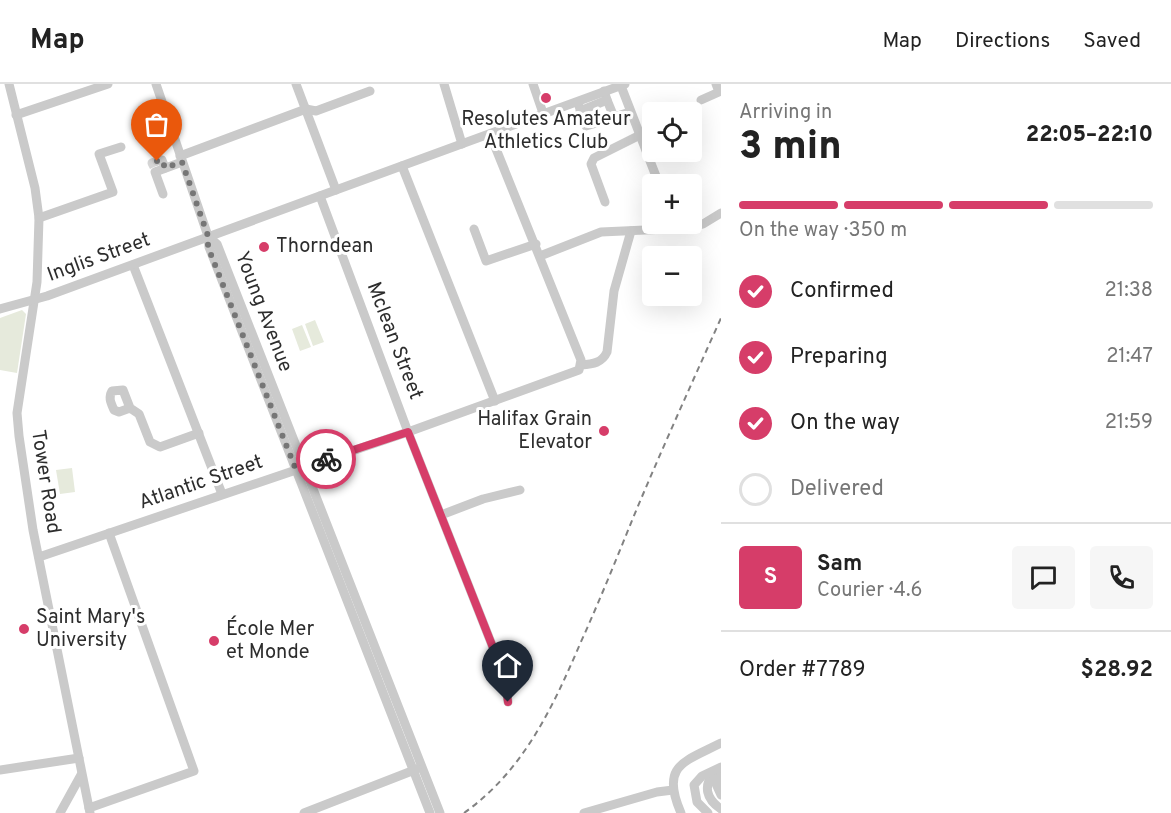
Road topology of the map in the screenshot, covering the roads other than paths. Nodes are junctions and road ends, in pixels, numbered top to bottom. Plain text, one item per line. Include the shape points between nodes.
1 (9, 84) edge
2 (108, 84) edge
3 (156, 84) edge
4 (296, 84) edge
5 (444, 84) edge
6 (532, 84) edge
7 (716, 84) edge
8 (623, 85) edge
9 (370, 91) dead end
10 (606, 96) junction
11 (701, 100) dead end
12 (306, 109) junction
13 (630, 112) junction
14 (543, 113) junction
15 (16, 115) junction
16 (642, 133) edge
17 (490, 134) junction
18 (639, 134) junction
19 (462, 144) junction
20 (121, 147) dead end
21 (181, 159) junction
22 (402, 166) junction
23 (655, 174) edge
24 (336, 190) junction
25 (163, 194) dead end
26 (320, 196) junction
27 (605, 202) dead end
28 (721, 213) edge
29 (39, 218) junction
30 (474, 230) dead end
31 (631, 231) junction
32 (208, 236) junction
33 (536, 244) junction
34 (540, 256) junction
35 (134, 265) junction
36 (35, 298) junction
37 (0, 309) edge
38 (580, 368) junction
39 (495, 400) junction
40 (130, 408) dead end
41 (408, 432) junction
42 (199, 433) junction
43 (300, 468) junction
44 (520, 490) dead end
45 (222, 494) junction
46 (441, 515) junction
47 (109, 533) junction
48 (39, 557) junction
49 (508, 702) dead end
50 (721, 743) edge
51 (79, 758) junction
52 (418, 769) junction
53 (0, 770) edge
54 (720, 770) edge
55 (81, 775) junction
56 (673, 790) junction
57 (721, 795) edge
58 (721, 802) edge
59 (430, 806) edge
60 (721, 809) edge
61 (90, 811) edge
62 (60, 813) edge
63 (304, 813) edge
64 (440, 813) edge
65 (584, 813) edge
66 (681, 813) edge
67 (708, 813) edge

1 - 15 street, Tower Road
2 - 15 street
3 - 21 street, Young Avenue
4 - 12 street
5 - 19 street
6 - 14 street
7 - 11 street via 719,92
8 - 10 street, Inglis Street
8 - 13 street
9 - 12 street via 315,111
10 - 13 street via 608,115
10 - 14 street, Inglis Street via 585,115
12 - 21 street
12 - 24 street
13 - 18 street
14 - 17 street, Inglis Street
15 - 29 street, Tower Road
16 - 18 street
17 - 19 street, Inglis Street
17 - 33 street
18 - 23 street
18 - 27 street via 594,158 591,164
19 - 22 street, Inglis Street
20 - 29 street via 99,154 113,192
21 - 25 street via 165,168 155,167
21 - 32 street, Young Avenue
22 - 24 street, Inglis Street
22 - 39 street
24 - 26 street, Inglis Street
26 - 32 street, Inglis Street
26 - 41 street, Mclean Street
28 - 31 street via 689,228
29 - 36 street, Tower Road
30 - 33 street via 486,261
31 - 34 street via 601,231
31 - 38 street, Atlantic Street via 614,291 607,352 604,359
32 - 35 street, Inglis Street
32 - 43 street, Young Avenue via 217,244
33 - 34 street
34 - 38 street via 581,360
35 - 36 street, Inglis Street
35 - 42 street
36 - 37 street, Inglis Street
36 - 48 street, Tower Road via 17,413
38 - 39 street, Atlantic Street
39 - 41 street, Atlantic Street
40 - 42 street via 139,414 150,442 160,447
41 - 43 street, Atlantic Street
41 - 46 street, Mclean Street
42 - 45 street
43 - 45 street, Atlantic Street
43 - 52 street, Young Avenue
44 - 46 street
45 - 47 street, Atlantic Street
46 - 49 street, Mclean Street via 505,678
47 - 48 street, Atlantic Street
47 - 61 street via 194,771
48 - 51 street, Tower Road
50 - 56 street via 683,762 674,775
51 - 53 street
51 - 55 street, Tower Road
52 - 59 street, Young Avenue
52 - 63 street
54 - 57 street via 717,784
54 - 58 street via 712,785
54 - 60 street via 709,778 706,787 709,798
54 - 67 street via 702,776 694,785 697,802
55 - 61 street, Tower Road
55 - 62 street
56 - 65 street
56 - 66 street
59 - 64 street, Young Avenue

